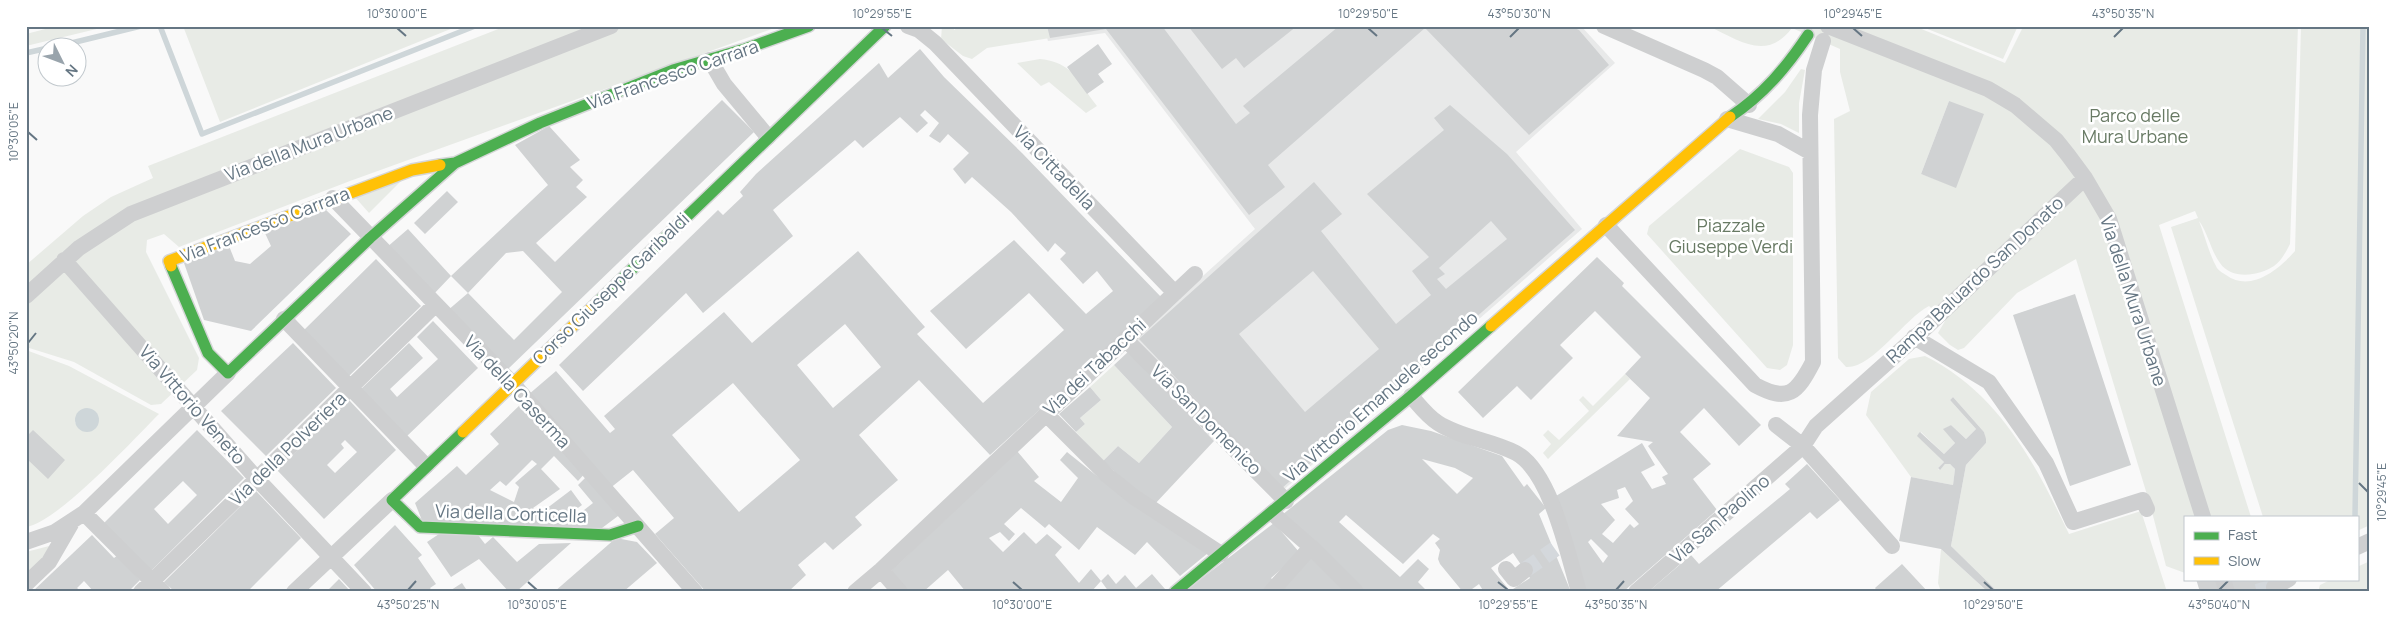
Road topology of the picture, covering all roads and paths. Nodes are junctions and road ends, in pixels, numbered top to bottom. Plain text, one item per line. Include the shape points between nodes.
1 (611, 26) edge
2 (809, 26) edge
3 (885, 26) edge
4 (908, 26) edge
5 (934, 26) edge
6 (1604, 26) edge
7 (1820, 34) edge
8 (934, 43) junction
9 (710, 60) junction
10 (1749, 105) junction
11 (1727, 119) junction
12 (768, 137) junction
13 (1810, 152) junction
14 (455, 162) junction
15 (2085, 178) junction
16 (333, 198) junction
17 (1606, 225) junction
18 (370, 238) junction
19 (64, 260) junction
20 (1195, 274) dead end
21 (1175, 293) junction
22 (26, 296) edge
23 (435, 305) junction
24 (284, 319) junction
25 (1914, 337) junction
26 (1126, 339) junction
27 (228, 373) junction
28 (513, 384) junction
29 (351, 388) junction
30 (1411, 396) junction
31 (194, 406) junction
32 (1046, 414) junction
33 (1776, 425) dead end
34 (1803, 446) junction
35 (426, 466) junction
36 (257, 479) junction
37 (392, 500) junction
38 (1286, 501) junction
39 (2147, 509) dead end
40 (84, 513) junction
41 (1272, 513) junction
42 (2203, 516) edge
43 (71, 524) junction
44 (638, 526) junction
45 (2370, 541) edge
46 (26, 542) edge
47 (1892, 546) dead end
48 (1311, 547) junction
49 (2358, 547) edge
50 (1221, 554) junction
51 (331, 557) junction
52 (1506, 569) dead end
53 (881, 570) junction
54 (1525, 570) tunnel mouth
55 (2223, 580) edge
56 (2287, 580) edge
57 (26, 584) edge
58 (2274, 586) dead end
59 (150, 588) edge
60 (294, 592) edge
61 (364, 592) edge
62 (695, 592) edge
63 (855, 592) edge
64 (900, 592) edge
65 (1175, 592) edge
66 (1271, 592) edge
67 (1356, 592) edge
68 (1579, 592) edge
69 (1636, 592) edge
70 (2227, 592) edge

1 - 19 street, Via della Mura Urbane via 131,214
2 - 9 street, Via Francesco Carrara
3 - 12 street, Corso Giuseppe Garibaldi
4 - 8 street via 919,30
5 - 8 street
6 - 10 street via 1717,77
7 - 10 street
7 - 13 street via 1814,70
7 - 15 street, Via della Mura Urbane via 1988,89 2015,106 2056,140
8 - 21 street, Via Cittadella
9 - 12 street via 724,84
9 - 14 street, Via Francesco Carrara via 673,70 548,119
10 - 11 street
11 - 13 street via 1778,134
11 - 17 street
12 - 28 street, Corso Giuseppe Garibaldi
13 - 17 street via 1813,362 1802,383 1788,394 1772,394 1755,385
14 - 16 street, Via Francesco Carrara via 412,170
14 - 18 street, Via Francesco Carrara
15 - 25 street, Rampa Baluardo San Donato
15 - 42 street, Via della Mura Urbane via 2112,228
16 - 18 street, Via della Caserma
16 - 27 street, Via Francesco Carrara via 169,261 208,353
17 - 30 street, Via Vittorio Emanuele secondo
18 - 23 street, Via della Caserma
18 - 24 street, Via Francesco Carrara
19 - 22 street, Via della Mura Urbane
19 - 31 street, Via Vittorio Veneto
20 - 21 street, Via dei Tabacchi
21 - 26 street, Via dei Tabacchi
23 - 28 street, Via della Caserma
23 - 29 street, Via della Polveriera
24 - 27 street, Via Francesco Carrara
24 - 29 street
25 - 34 street, Rampa Baluardo San Donato via 1816,426
25 - 39 street via 1989,382 2046,463 2073,522 2143,500
26 - 32 street, Via dei Tabacchi
26 - 38 street, Via San Domenico
27 - 31 street, Via Francesco Carrara
28 - 35 street, Corso Giuseppe Garibaldi
28 - 44 street, Via della Caserma
29 - 35 street
29 - 36 street, Via della Polveriera
30 - 38 street, Via Vittorio Emanuele secondo
30 - 68 street via 1444,427 1519,455 1536,473 1550,500 1560,546
31 - 36 street, Via Vittorio Veneto
31 - 40 street, Via Francesco Carrara
32 - 50 street via 1108,476 1134,497
32 - 53 street, Via dei Tabacchi
33 - 34 street
34 - 47 street
34 - 69 street, Via San Paolino
35 - 37 street, Corso Giuseppe Garibaldi
36 - 51 street, Via Vittorio Veneto
36 - 59 street, Via della Polveriera
37 - 44 street, Via della Corticella via 420,527 610,535
37 - 51 street, Corso Giuseppe Garibaldi
38 - 41 street, Via Vittorio Emanuele secondo
40 - 43 street, Via Francesco Carrara
40 - 59 street
41 - 48 street
41 - 50 street, Via Vittorio Emanuele secondo
43 - 46 street
43 - 57 street via 49,562
44 - 62 street, Via della Caserma
45 - 49 street
48 - 66 street
48 - 67 street
50 - 65 street, Via Vittorio Emanuele secondo
51 - 60 street, Corso Giuseppe Garibaldi
51 - 61 street, Via Vittorio Veneto
52 - 54 street via 1514,579
53 - 63 street, Via dei Tabacchi
53 - 64 street
55 - 70 street
56 - 58 street

